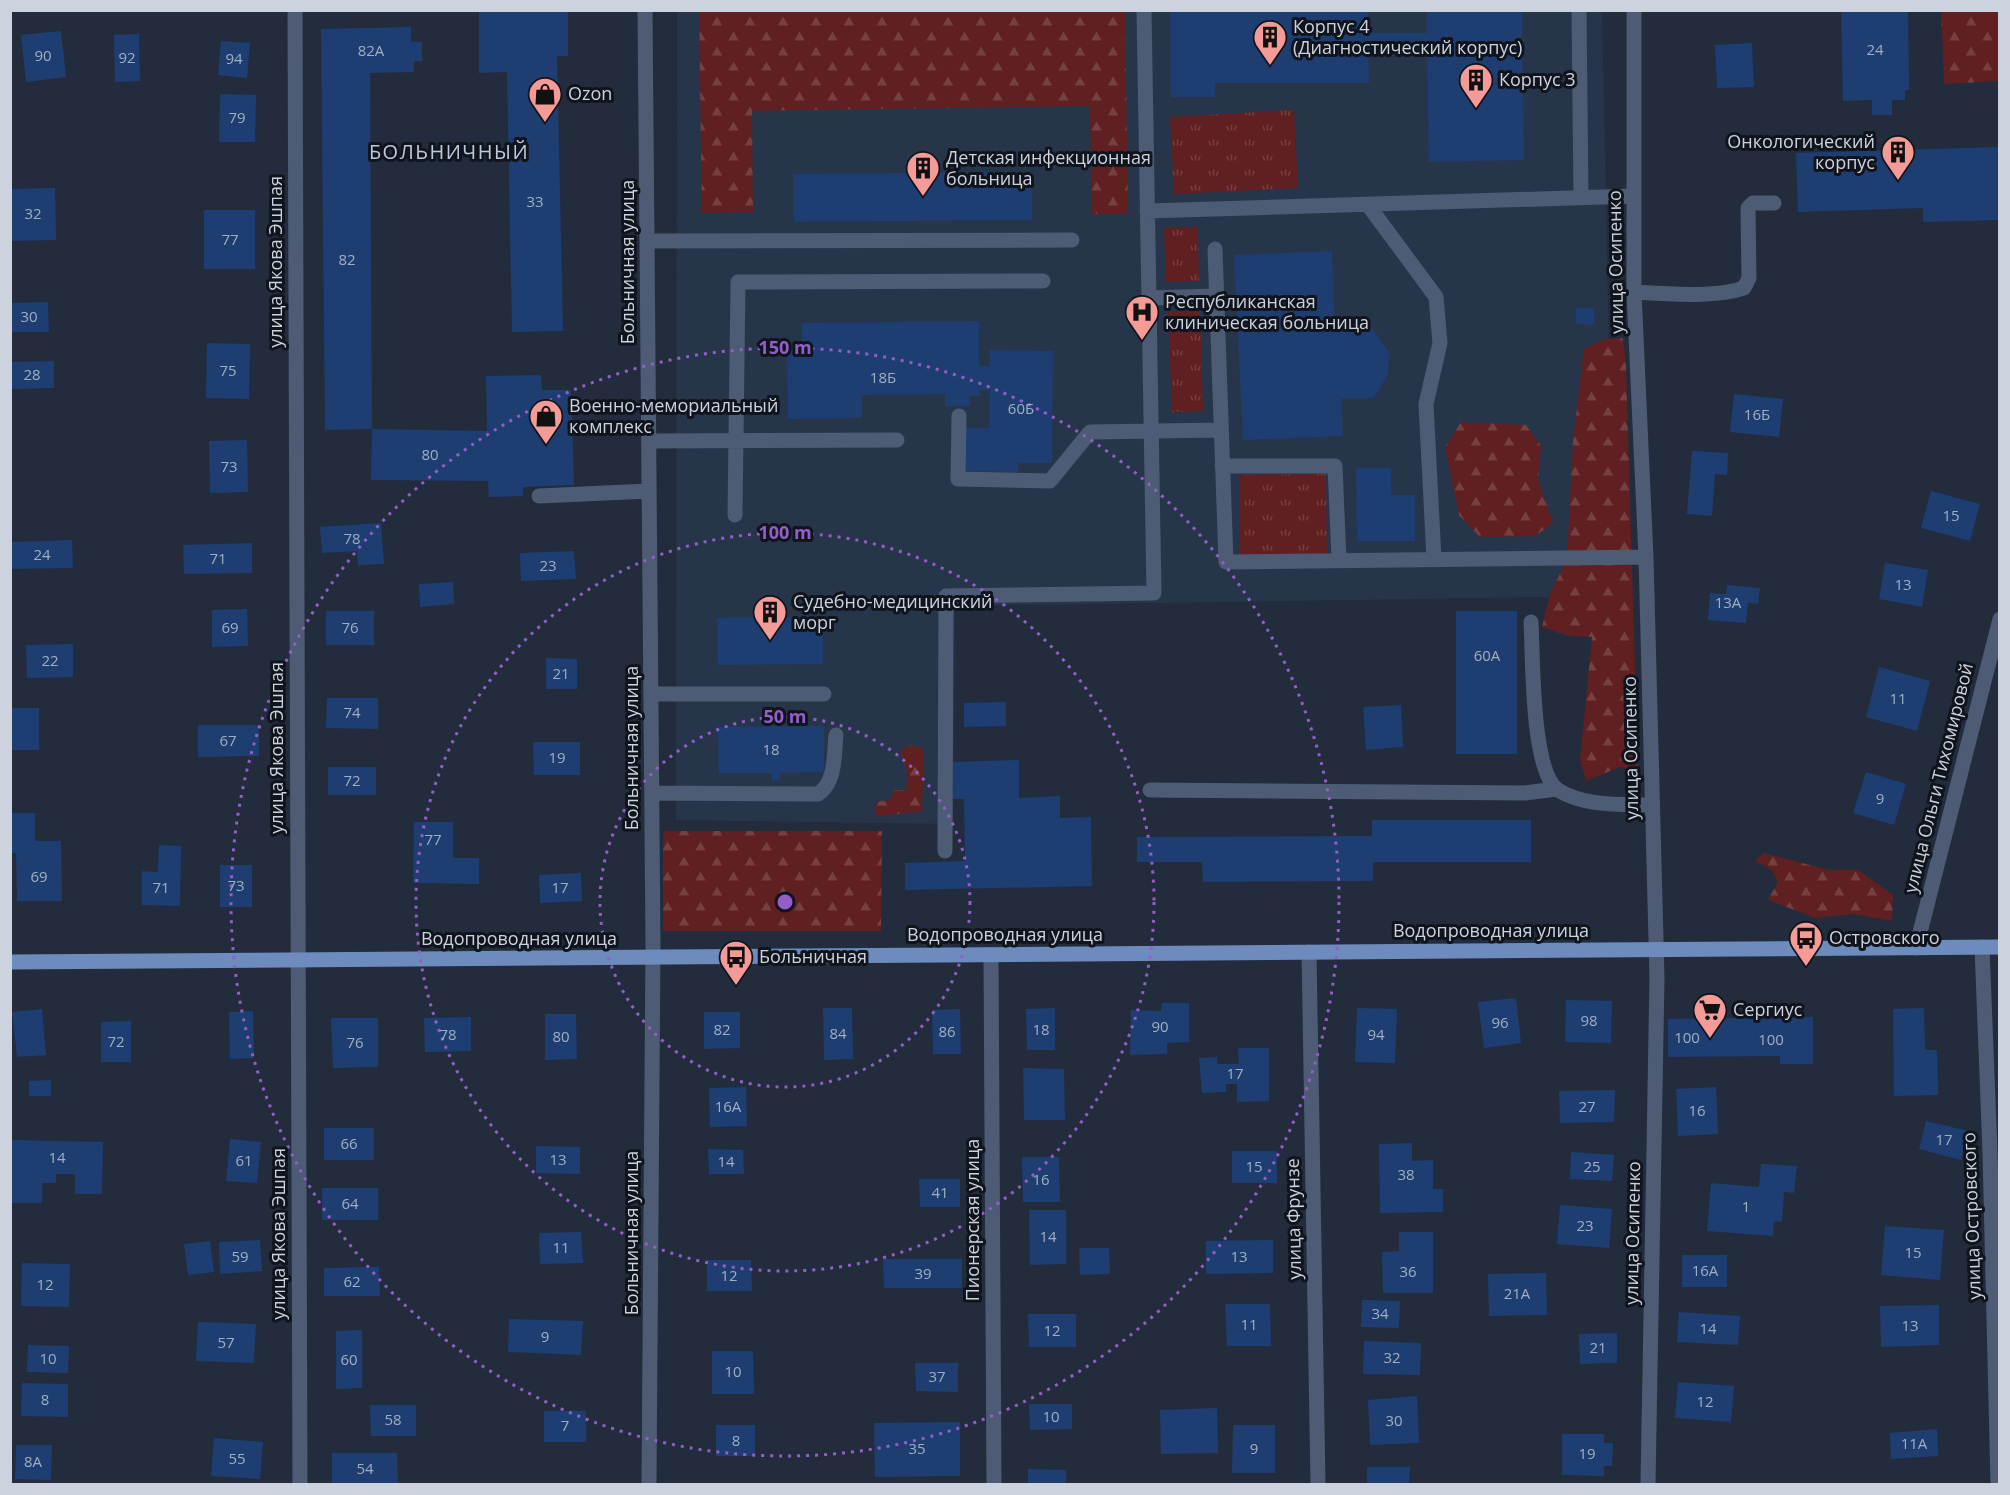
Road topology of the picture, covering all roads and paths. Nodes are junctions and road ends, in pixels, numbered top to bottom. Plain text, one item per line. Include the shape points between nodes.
1 (295, 10) edge
2 (645, 10) edge
3 (1144, 10) edge
4 (1578, 10) edge
5 (1634, 10) edge
6 (1634, 196) junction
7 (1581, 198) junction
8 (1774, 203) dead end
9 (1368, 204) junction
10 (1147, 211) junction
11 (1072, 240) dead end
12 (647, 241) junction
13 (1215, 249) dead end
14 (1043, 281) dead end
15 (1634, 292) junction
16 (1216, 296) junction
17 (1149, 298) junction
18 (959, 416) dead end
19 (1221, 430) junction
20 (1151, 431) junction
21 (897, 440) dead end
22 (649, 441) junction
23 (736, 441) junction
24 (1222, 466) junction
25 (649, 491) junction
26 (540, 496) dead end
27 (735, 515) dead end
28 (1646, 557) junction
29 (1434, 559) junction
30 (1339, 560) junction
31 (2000, 619) edge
32 (1531, 622) dead end
33 (651, 694) junction
34 (824, 694) dead end
35 (836, 735) dead end
36 (1556, 789) junction
37 (1150, 790) dead end
38 (652, 794) junction
39 (1652, 805) junction
40 (945, 851) dead end
41 (1982, 947) junction
42 (2000, 947) edge
43 (1916, 948) junction
44 (1657, 950) junction
45 (1309, 952) junction
46 (991, 955) junction
47 (653, 957) junction
48 (297, 960) junction
49 (10, 962) edge
50 (1995, 1152) edge
51 (300, 1485) edge
52 (649, 1485) edge
53 (994, 1485) edge
54 (1318, 1485) edge
55 (1648, 1485) edge
56 (1998, 1485) edge

1 - 48 street, улица Якова Эшпая
2 - 12 street, Больничная улица
3 - 10 street
4 - 7 street
5 - 6 street, улица Осипенко
6 - 7 street
6 - 15 street, улица Осипенко
7 - 9 street
8 - 15 street via 1753,203 1748,208 1749,278 1744,288 1731,292
9 - 10 street
9 - 29 street via 1436,297 1440,343 1426,404
10 - 17 street
11 - 12 street
12 - 22 street, Больничная улица
13 - 16 street
14 - 23 street via 738,282
15 - 28 street, улица Осипенко
16 - 17 street
16 - 19 street
17 - 20 street
18 - 20 street via 958,479 1050,481 1090,432
19 - 20 street
19 - 24 street
20 - 40 street via 1154,593 946,596
21 - 23 street
22 - 23 street
22 - 25 street, Больничная улица
23 - 27 street
24 - 30 street via 1335,466
24 - 30 street via 1226,562
25 - 26 street
25 - 33 street, Больничная улица
28 - 29 street
28 - 39 street, улица Осипенко
29 - 30 street
31 - 43 street, улица Ольги Тихомировой
32 - 36 street via 1538,738 1542,764
33 - 34 street
33 - 38 street, Больничная улица
35 - 38 street via 830,783 818,794
36 - 37 street via 1525,793
36 - 39 street via 1586,801
38 - 47 street, Больничная улица
39 - 44 street, улица Осипенко
41 - 42 main road, Водопроводная улица
41 - 43 main road, Водопроводная улица
41 - 50 street, улица Островского
43 - 44 main road, Водопроводная улица
44 - 45 main road, Водопроводная улица
44 - 55 street, улица Осипенко
45 - 46 main road, Водопроводная улица
45 - 54 street, улица Фрунзе
46 - 47 main road, Водопроводная улица
46 - 53 street, Пионерская улица
47 - 48 main road, Водопроводная улица
47 - 52 street, Больничная улица
48 - 49 main road, Водопроводная улица
48 - 51 street, улица Якова Эшпая
50 - 56 street, улица Островского

